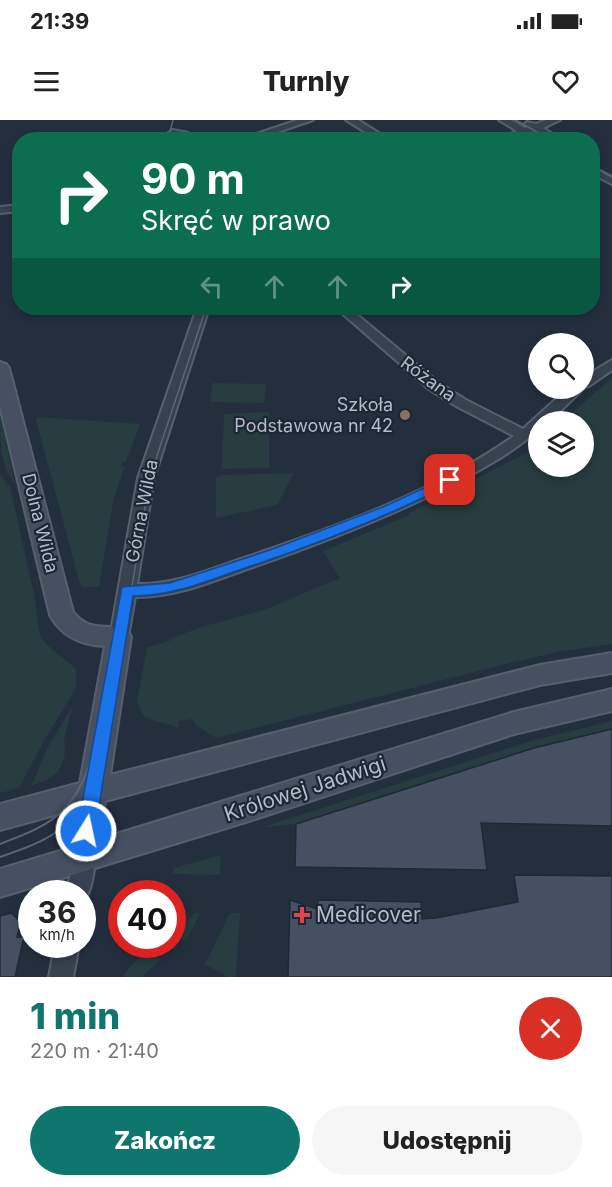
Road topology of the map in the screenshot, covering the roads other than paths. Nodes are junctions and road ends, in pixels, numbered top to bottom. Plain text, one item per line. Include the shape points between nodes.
1 (308, 120) edge
2 (351, 120) edge
3 (504, 120) edge
4 (522, 120) edge
5 (555, 120) edge
6 (535, 127) junction
7 (524, 131) joint
8 (268, 132) edge
9 (372, 132) edge
10 (544, 132) edge
11 (201, 315) edge
12 (350, 315) edge
13 (612, 364) edge
14 (0, 368) edge
15 (594, 376) edge
16 (565, 399) edge
17 (552, 411) edge
18 (528, 432) edge
19 (524, 435) junction
20 (127, 590) junction
21 (119, 637) junction
22 (612, 663) edge
23 (612, 700) edge
24 (94, 791) junction
25 (0, 817) edge
26 (84, 858) junction
27 (80, 880) edge
28 (0, 883) edge
29 (65, 958) edge
30 (61, 977) edge

1 - 8 street
2 - 9 street
3 - 7 street
4 - 6 street
5 - 6 street
6 - 7 street
6 - 10 street
11 - 20 street, Górna Wilda via 146,478
12 - 19 street, Różana via 434,386
13 - 15 street
14 - 21 street, Dolna Wilda via 62,615 70,627 82,634
16 - 17 street
18 - 19 street
19 - 20 street via 495,456 435,488 344,528 171,588
20 - 21 street, Górna Wilda
21 - 24 street, Górna Wilda
22 - 24 street via 540,675
23 - 26 street, Królowej Jadwigi via 513,723
24 - 25 street
24 - 26 street, Górna Wilda
26 - 27 street
26 - 28 street, Królowej Jadwigi
29 - 30 street

